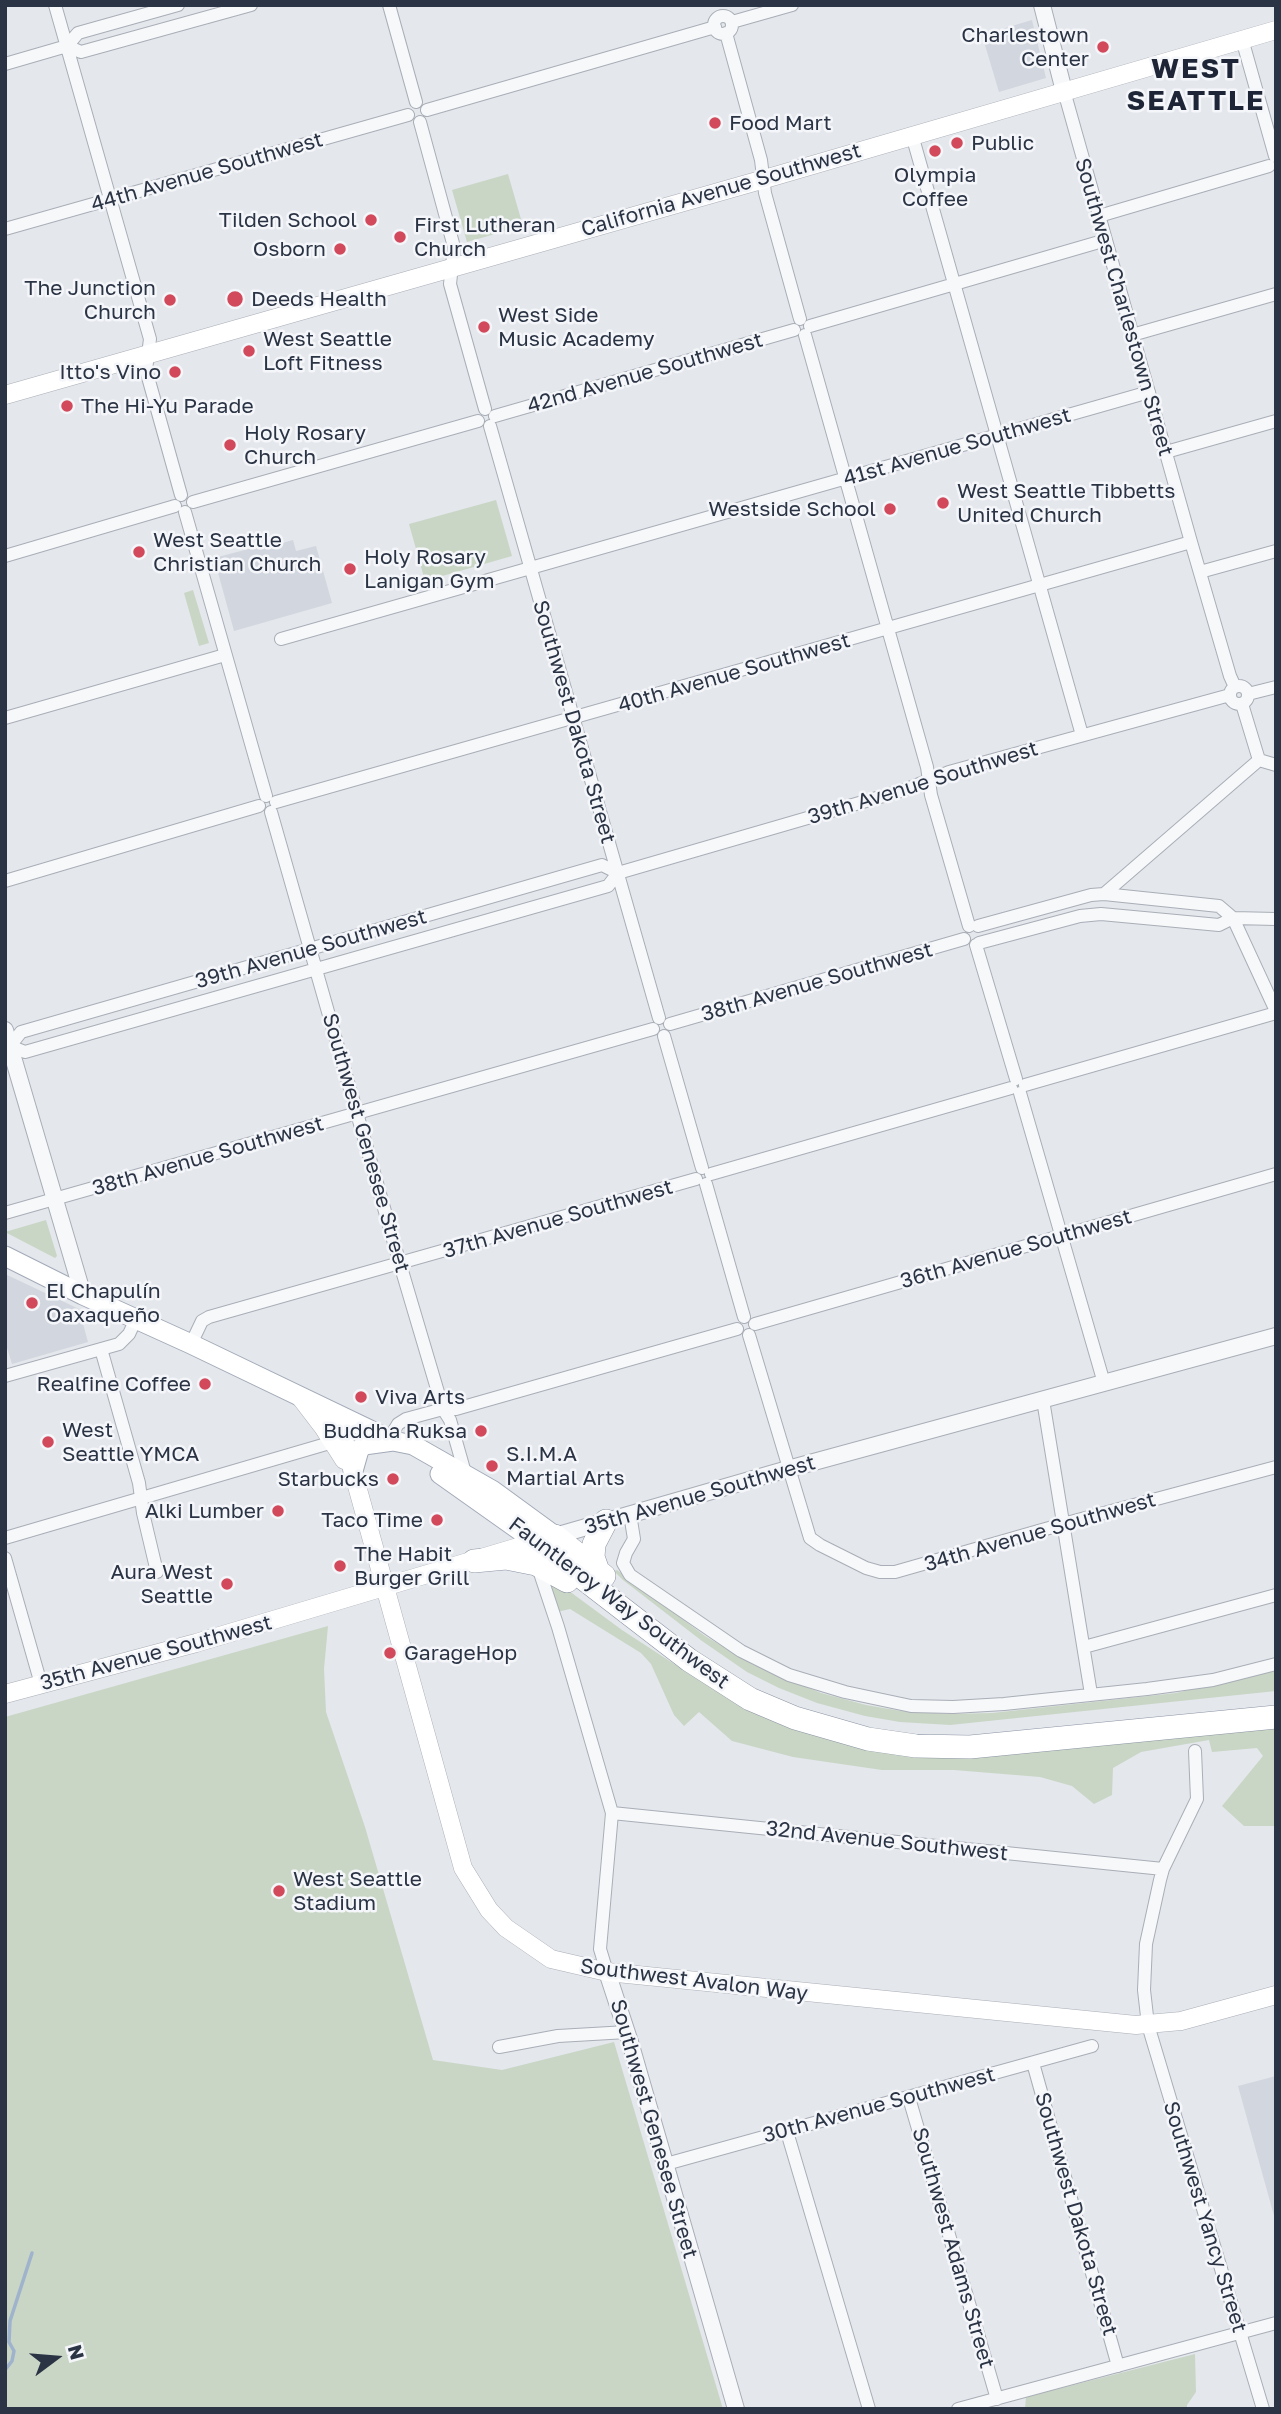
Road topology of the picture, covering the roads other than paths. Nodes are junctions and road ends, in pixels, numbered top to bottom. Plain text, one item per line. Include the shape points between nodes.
1 (55, 5) edge
2 (178, 5) edge
3 (251, 5) edge
4 (389, 5) edge
5 (792, 5) edge
6 (1042, 5) edge
7 (723, 21) edge
8 (1276, 30) edge
9 (1242, 39) junction
10 (67, 46) junction
11 (5, 64) edge
12 (1064, 91) junction
13 (421, 111) junction
14 (912, 135) junction
15 (1274, 163) edge
16 (763, 179) junction
17 (109, 199) junction
18 (1099, 216) junction
19 (5, 229) edge
20 (1106, 240) junction
21 (452, 267) junction
22 (954, 284) junction
23 (1276, 294) edge
24 (802, 328) junction
25 (1132, 335) junction
26 (149, 353) junction
27 (1149, 392) junction
28 (5, 396) edge
29 (487, 418) junction
30 (1276, 421) edge
31 (997, 435) junction
32 (1166, 452) junction
33 (845, 479) junction
34 (184, 504) junction
35 (1191, 542) junction
36 (1276, 551) edge
37 (5, 556) edge
38 (531, 569) junction
39 (1200, 572) junction
40 (1040, 586) junction
41 (888, 629) junction
42 (281, 639) dead end
43 (225, 655) junction
44 (1276, 687) edge
45 (1232, 691) junction
46 (1245, 699) junction
47 (5, 718) edge
48 (573, 718) junction
49 (1082, 735) junction
50 (1259, 760) junction
51 (1276, 765) edge
52 (929, 780) junction
53 (268, 804) junction
54 (618, 873) junction
55 (5, 881) edge
56 (1104, 894) junction
57 (1233, 918) junction
58 (1276, 919) edge
59 (973, 926) junction
60 (964, 939) junction
61 (978, 944) junction
62 (311, 949) junction
63 (317, 969) junction
64 (1276, 1012) edge
65 (662, 1027) junction
66 (7, 1041) edge
67 (1018, 1086) junction
68 (358, 1114) junction
69 (1276, 1174) edge
70 (704, 1176) junction
71 (53, 1199) junction
72 (5, 1213) edge
73 (1061, 1237) junction
74 (5, 1256) edge
75 (400, 1264) junction
76 (83, 1295) junction
77 (136, 1319) junction
78 (746, 1326) junction
79 (1276, 1336) edge
80 (191, 1344) junction
81 (101, 1349) junction
82 (5, 1376) edge
83 (1104, 1383) junction
84 (300, 1396) junction
85 (1042, 1400) junction
86 (443, 1409) junction
87 (337, 1414) junction
88 (391, 1440) junction
89 (340, 1444) junction
90 (1276, 1468) edge
91 (788, 1469) junction
92 (465, 1473) junction
93 (355, 1478) junction
94 (141, 1499) junction
95 (629, 1514) junction
96 (606, 1521) junction
97 (1063, 1524) junction
98 (5, 1538) edge
99 (810, 1538) joint
100 (543, 1547) junction
101 (5, 1558) edge
102 (474, 1561) joint
103 (598, 1571) junction
104 (157, 1572) dead end
105 (385, 1588) junction
106 (1276, 1595) edge
107 (1084, 1647) junction
108 (1276, 1664) edge
109 (41, 1684) junction
110 (5, 1694) edge
111 (1091, 1694) junction
112 (1276, 1702) edge
113 (1276, 1717) edge
114 (1195, 1751) dead end
115 (612, 1813) junction
116 (1163, 1869) junction
117 (607, 1972) junction
118 (1276, 1995) edge
119 (1148, 2025) junction
120 (627, 2032) junction
121 (1092, 2046) dead end
122 (499, 2048) dead end
123 (1033, 2063) junction
124 (909, 2098) junction
125 (787, 2132) junction
126 (666, 2164) junction
127 (1276, 2323) edge
128 (1240, 2333) junction
129 (1118, 2366) junction
130 (997, 2399) junction
131 (736, 2409) edge
132 (869, 2409) edge
133 (958, 2409) edge
134 (1263, 2409) edge

1 - 10 street, Southwest Genesee Street
2 - 10 street via 78,33
3 - 10 street via 81,52
4 - 13 street, Southwest Dakota Street
5 - 7 street
6 - 12 street, Southwest Charlestown Street
7 - 13 street
7 - 16 street
8 - 9 main road, California Avenue Southwest
9 - 12 main road, California Avenue Southwest
9 - 15 street
10 - 11 street
10 - 17 street, Southwest Genesee Street
12 - 14 main road, California Avenue Southwest
12 - 18 street, Southwest Charlestown Street
13 - 17 street, 44th Avenue Southwest via 409,107 408,115
13 - 21 street, Southwest Dakota Street via 454,247
14 - 16 main road, California Avenue Southwest
14 - 22 street
15 - 18 street
16 - 21 main road, California Avenue Southwest
16 - 24 street
17 - 19 street, 44th Avenue Southwest
17 - 26 street, Southwest Genesee Street via 150,339
18 - 20 street, Southwest Charlestown Street
20 - 22 street, 42nd Avenue Southwest
20 - 25 street, Southwest Charlestown Street
21 - 26 main road, California Avenue Southwest
21 - 29 street, Southwest Dakota Street via 450,284
22 - 24 street, 42nd Avenue Southwest
22 - 31 street
23 - 25 street
24 - 29 street, 42nd Avenue Southwest
24 - 33 street
25 - 27 street, Southwest Charlestown Street
26 - 28 main road, California Avenue Southwest
26 - 34 street, Southwest Genesee Street via 146,370
27 - 31 street, 41st Avenue Southwest
27 - 32 street, Southwest Charlestown Street
29 - 34 street, 42nd Avenue Southwest
29 - 38 street, Southwest Dakota Street
30 - 32 street
31 - 33 street, 41st Avenue Southwest
31 - 40 street
32 - 35 street, Southwest Charlestown Street
33 - 38 street, 41st Avenue Southwest
33 - 41 street
34 - 37 street, 42nd Avenue Southwest
34 - 43 street, Southwest Genesee Street
35 - 39 street, Southwest Charlestown Street
35 - 40 street, 40th Avenue Southwest
36 - 39 street
38 - 42 street, 41st Avenue Southwest
38 - 48 street, Southwest Dakota Street
39 - 45 street, Southwest Charlestown Street
40 - 41 street, 40th Avenue Southwest
40 - 49 street
41 - 48 street, 40th Avenue Southwest
41 - 52 street
43 - 47 street
43 - 53 street, Southwest Genesee Street
44 - 46 street
45 - 46 street via 1243,687
45 - 49 street, 39th Avenue Southwest
46 - 50 street
48 - 53 street, 40th Avenue Southwest
48 - 54 street, Southwest Dakota Street
49 - 52 street, 39th Avenue Southwest
50 - 51 street
50 - 56 street
52 - 54 street, 39th Avenue Southwest
52 - 59 street
53 - 55 street, 40th Avenue Southwest
53 - 62 street, Southwest Genesee Street
54 - 62 street, 39th Avenue Southwest via 602,865
54 - 63 street, 39th Avenue Southwest via 608,886
54 - 65 street, Southwest Dakota Street
56 - 57 street via 1219,906
56 - 59 street
57 - 58 street
57 - 61 street via 1219,925 1080,916
57 - 64 street
59 - 60 street via 964,931
59 - 61 street via 983,934
60 - 61 street via 967,944
60 - 65 street, 38th Avenue Southwest
61 - 67 street
62 - 63 street, Southwest Genesee Street
62 - 66 street, 39th Avenue Southwest via 21,1032
63 - 66 street, 39th Avenue Southwest via 25,1052
63 - 68 street, Southwest Genesee Street
64 - 67 street, 37th Avenue Southwest
65 - 68 street, 38th Avenue Southwest
65 - 70 street, Southwest Dakota Street
66 - 71 street
67 - 70 street, 37th Avenue Southwest
67 - 73 street
68 - 71 street, 38th Avenue Southwest
68 - 75 street, Southwest Genesee Street
69 - 73 street, 36th Avenue Southwest
70 - 75 street, 37th Avenue Southwest
70 - 78 street, Southwest Dakota Street
71 - 72 street, 38th Avenue Southwest
71 - 76 street
73 - 78 street, 36th Avenue Southwest
73 - 83 street
74 - 76 main road, Fauntleroy Way Southwest
75 - 80 street, 37th Avenue Southwest via 209,1317 202,1321
75 - 86 street, Southwest Genesee Street
76 - 77 main road, Fauntleroy Way Southwest
77 - 80 main road, Fauntleroy Way Southwest
77 - 81 street via 126,1339
78 - 86 street, 36th Avenue Southwest
78 - 91 street, Southwest Dakota Street
79 - 83 street, 35th Avenue Southwest
80 - 84 main road, Fauntleroy Way Southwest
81 - 82 street
81 - 94 street
83 - 85 street, 35th Avenue Southwest
84 - 87 main road, Fauntleroy Way Southwest
84 - 89 main road, Southwest Avalon Way
85 - 91 street, 35th Avenue Southwest
85 - 97 street
86 - 88 street, 36th Avenue Southwest via 401,1421
86 - 92 street, Southwest Genesee Street
87 - 88 main road, Fauntleroy Way Southwest
87 - 89 main road, Southwest Avalon Way
88 - 92 main road, Fauntleroy Way Southwest via 414,1445
88 - 93 main road via 359,1450
88 - 100 main road, Fauntleroy Way Southwest
89 - 93 main road, Southwest Avalon Way
89 - 94 street
90 - 97 street, 34th Avenue Southwest
91 - 95 street, 35th Avenue Southwest
91 - 99 street, Southwest Dakota Street
92 - 100 main road, Fauntleroy Way Southwest
93 - 105 main road, Southwest Avalon Way
94 - 98 street
94 - 104 street
95 - 96 street, 35th Avenue Southwest
95 - 111 street, Fauntleroy Way Southwest via 634,1539 623,1563 630,1575 741,1651 789,1675 911,1706 1004,1704
96 - 100 street, 35th Avenue Southwest
96 - 103 highway via 594,1544
97 - 99 street, 34th Avenue Southwest via 895,1572 866,1568
97 - 107 street
100 - 102 highway
100 - 103 highway, Fauntleroy Way Southwest
100 - 113 highway, Fauntleroy Way Southwest via 689,1660 760,1704 868,1739 970,1747
100 - 115 street, Southwest Genesee Street via 558,1627
101 - 109 street
102 - 105 main road, 35th Avenue Southwest
103 - 112 highway, Fauntleroy Way Southwest via 758,1688 806,1710 865,1724 934,1733 987,1732
105 - 109 main road, 35th Avenue Southwest
105 - 117 main road, Southwest Avalon Way via 456,1845 476,1891 506,1928 551,1959
106 - 107 street
107 - 111 street
108 - 111 street, Fauntleroy Way Southwest via 1213,1679
109 - 110 main road, 35th Avenue Southwest
114 - 116 street, Southwest Yancy Street via 1197,1799
115 - 116 street, 32nd Avenue Southwest
115 - 117 street, Southwest Genesee Street via 600,1949
116 - 119 street, Southwest Yancy Street via 1146,1944
117 - 119 main road, Southwest Avalon Way
117 - 120 street, Southwest Genesee Street
118 - 119 main road, Southwest Avalon Way via 1181,2021
119 - 128 street, Southwest Yancy Street
120 - 122 street via 558,2036
120 - 126 street, Southwest Genesee Street
121 - 123 street, 30th Avenue Southwest
123 - 124 street, 30th Avenue Southwest
123 - 129 street, Southwest Dakota Street
124 - 125 street, 30th Avenue Southwest
124 - 130 street, Southwest Adams Street
125 - 126 street, 30th Avenue Southwest
125 - 132 street
126 - 131 street, Southwest Genesee Street
127 - 128 street
128 - 129 street
128 - 134 street, Southwest Yancy Street
129 - 130 street
130 - 133 street

